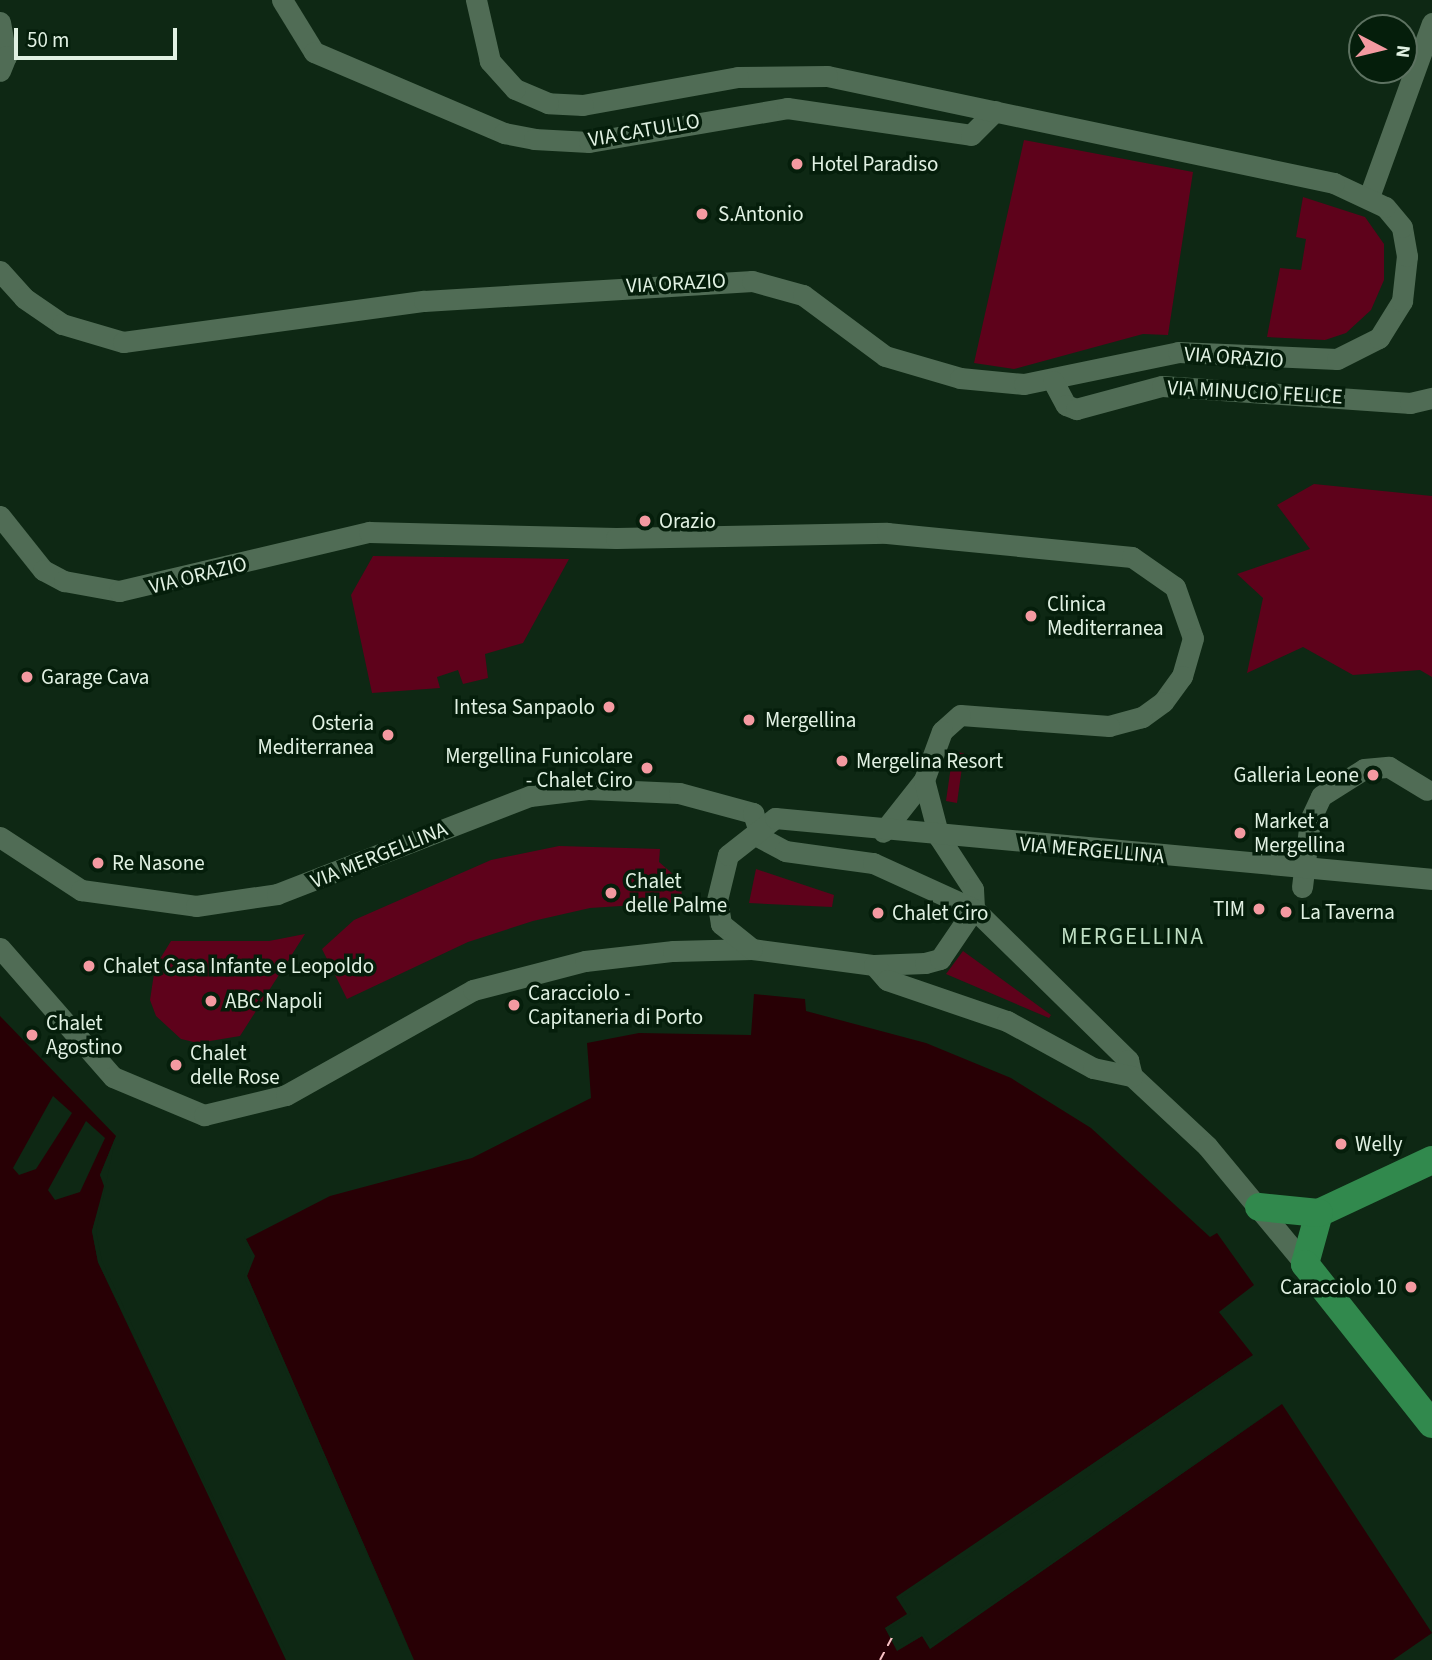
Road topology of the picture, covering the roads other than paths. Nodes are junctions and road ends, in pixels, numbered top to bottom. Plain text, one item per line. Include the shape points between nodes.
1 (282, 0) edge
2 (476, 0) edge
3 (0, 23) edge
4 (1432, 23) edge
5 (0, 71) edge
6 (995, 111) junction
7 (1369, 197) junction
8 (0, 271) edge
9 (1053, 381) junction
10 (1432, 398) edge
11 (0, 516) edge
12 (924, 780) junction
13 (1427, 790) dead end
14 (757, 828) junction
15 (883, 832) junction
16 (0, 836) edge
17 (939, 837) junction
18 (1303, 877) junction
19 (1432, 879) edge
20 (974, 909) junction
21 (0, 948) edge
22 (752, 949) junction
23 (874, 965) junction
24 (1132, 1076) junction
25 (1432, 1160) edge
26 (1259, 1207) junction
27 (1318, 1213) junction
28 (1305, 1253) junction
29 (1432, 1424) edge

1 - 6 street, VIA CATULLO via 314,52 504,133 534,139 589,142 787,108 971,135
2 - 6 street, VIA ORAZIO via 490,61 515,89 548,103 583,105 787,73
3 - 5 street via 6,56
4 - 7 street
6 - 7 street, VIA ORAZIO via 1305,176
7 - 9 street, VIA ORAZIO via 1402,227 1408,271 1396,314 1365,348 1320,362 1178,352
8 - 9 street, VIA ORAZIO via 24,298 62,324 123,342 424,300 752,281 803,295 869,345 910,365 997,382
9 - 10 street, VIA MINUCIO FELICE via 1066,405 1076,409 1162,386 1410,403
11 - 12 street, VIA ORAZIO via 43,570 64,581 119,591 369,532 616,538 887,533 1132,557 1175,587 1194,638 1182,676 1163,702 1142,717 1109,726 960,716 942,731
12 - 15 street, VIA ORAZIO
12 - 17 street
13 - 18 street via 1408,773 1389,767 1344,778 1321,796 1310,820
14 - 15 street, VIA MERGELLINA via 775,818
14 - 16 street, VIA MERGELLINA via 753,813 697,796 588,789 530,796 277,894 196,906 81,890
14 - 20 street, VIA MERGELLINA via 761,838 786,851 873,863
14 - 22 street via 728,855 717,900 721,924
15 - 17 street, VIA MERGELLINA
17 - 18 street, VIA MERGELLINA
17 - 20 street via 973,889
18 - 19 street, VIA MERGELLINA
20 - 23 street via 940,959
20 - 24 street via 1128,1060
21 - 22 street via 113,1077 204,1115 286,1096 473,990 585,961
22 - 23 street
23 - 24 street via 887,980 1007,1021 1093,1068
24 - 26 street via 1207,1146
25 - 27 main road
26 - 27 main road
26 - 28 street
27 - 28 main road
28 - 29 main road

